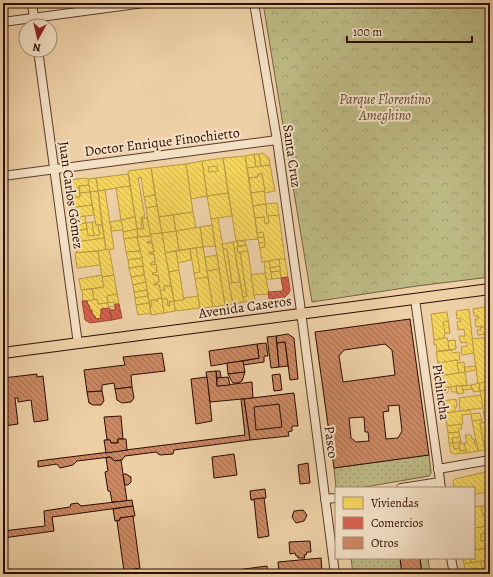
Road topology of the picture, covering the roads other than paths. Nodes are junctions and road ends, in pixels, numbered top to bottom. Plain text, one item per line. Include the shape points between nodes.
1 (32, 3) edge
2 (144, 3) edge
3 (254, 3) edge
4 (34, 18) edge
5 (57, 18) edge
6 (3, 22) edge
7 (18, 22) edge
8 (39, 58) edge
9 (277, 140) junction
10 (54, 169) junction
11 (3, 176) edge
12 (490, 289) edge
13 (415, 299) junction
14 (301, 314) junction
15 (78, 344) junction
16 (3, 353) edge
17 (490, 460) edge
18 (438, 469) junction
19 (441, 485) edge
20 (414, 487) edge
21 (335, 498) edge
22 (325, 499) junction
23 (451, 559) edge
24 (334, 574) edge
25 (454, 574) edge

1 - 4 street
2 - 5 street
3 - 9 street, Santa Cruz
6 - 7 street
8 - 10 street, Juan Carlos Gómez
9 - 10 street, Doctor Enrique Finochietto
9 - 14 street, Santa Cruz
10 - 11 street, Doctor Enrique Finochietto
10 - 15 street, Juan Carlos Gómez
12 - 13 main road, Avenida Caseros
13 - 14 main road, Avenida Caseros
13 - 18 street, Pichincha
14 - 15 main road, Avenida Caseros
14 - 22 street, Pasco
15 - 16 main road, Avenida Caseros
17 - 18 street
18 - 19 street, Pichincha
19 - 20 street
21 - 22 street
22 - 24 street, Pasco
23 - 25 street

